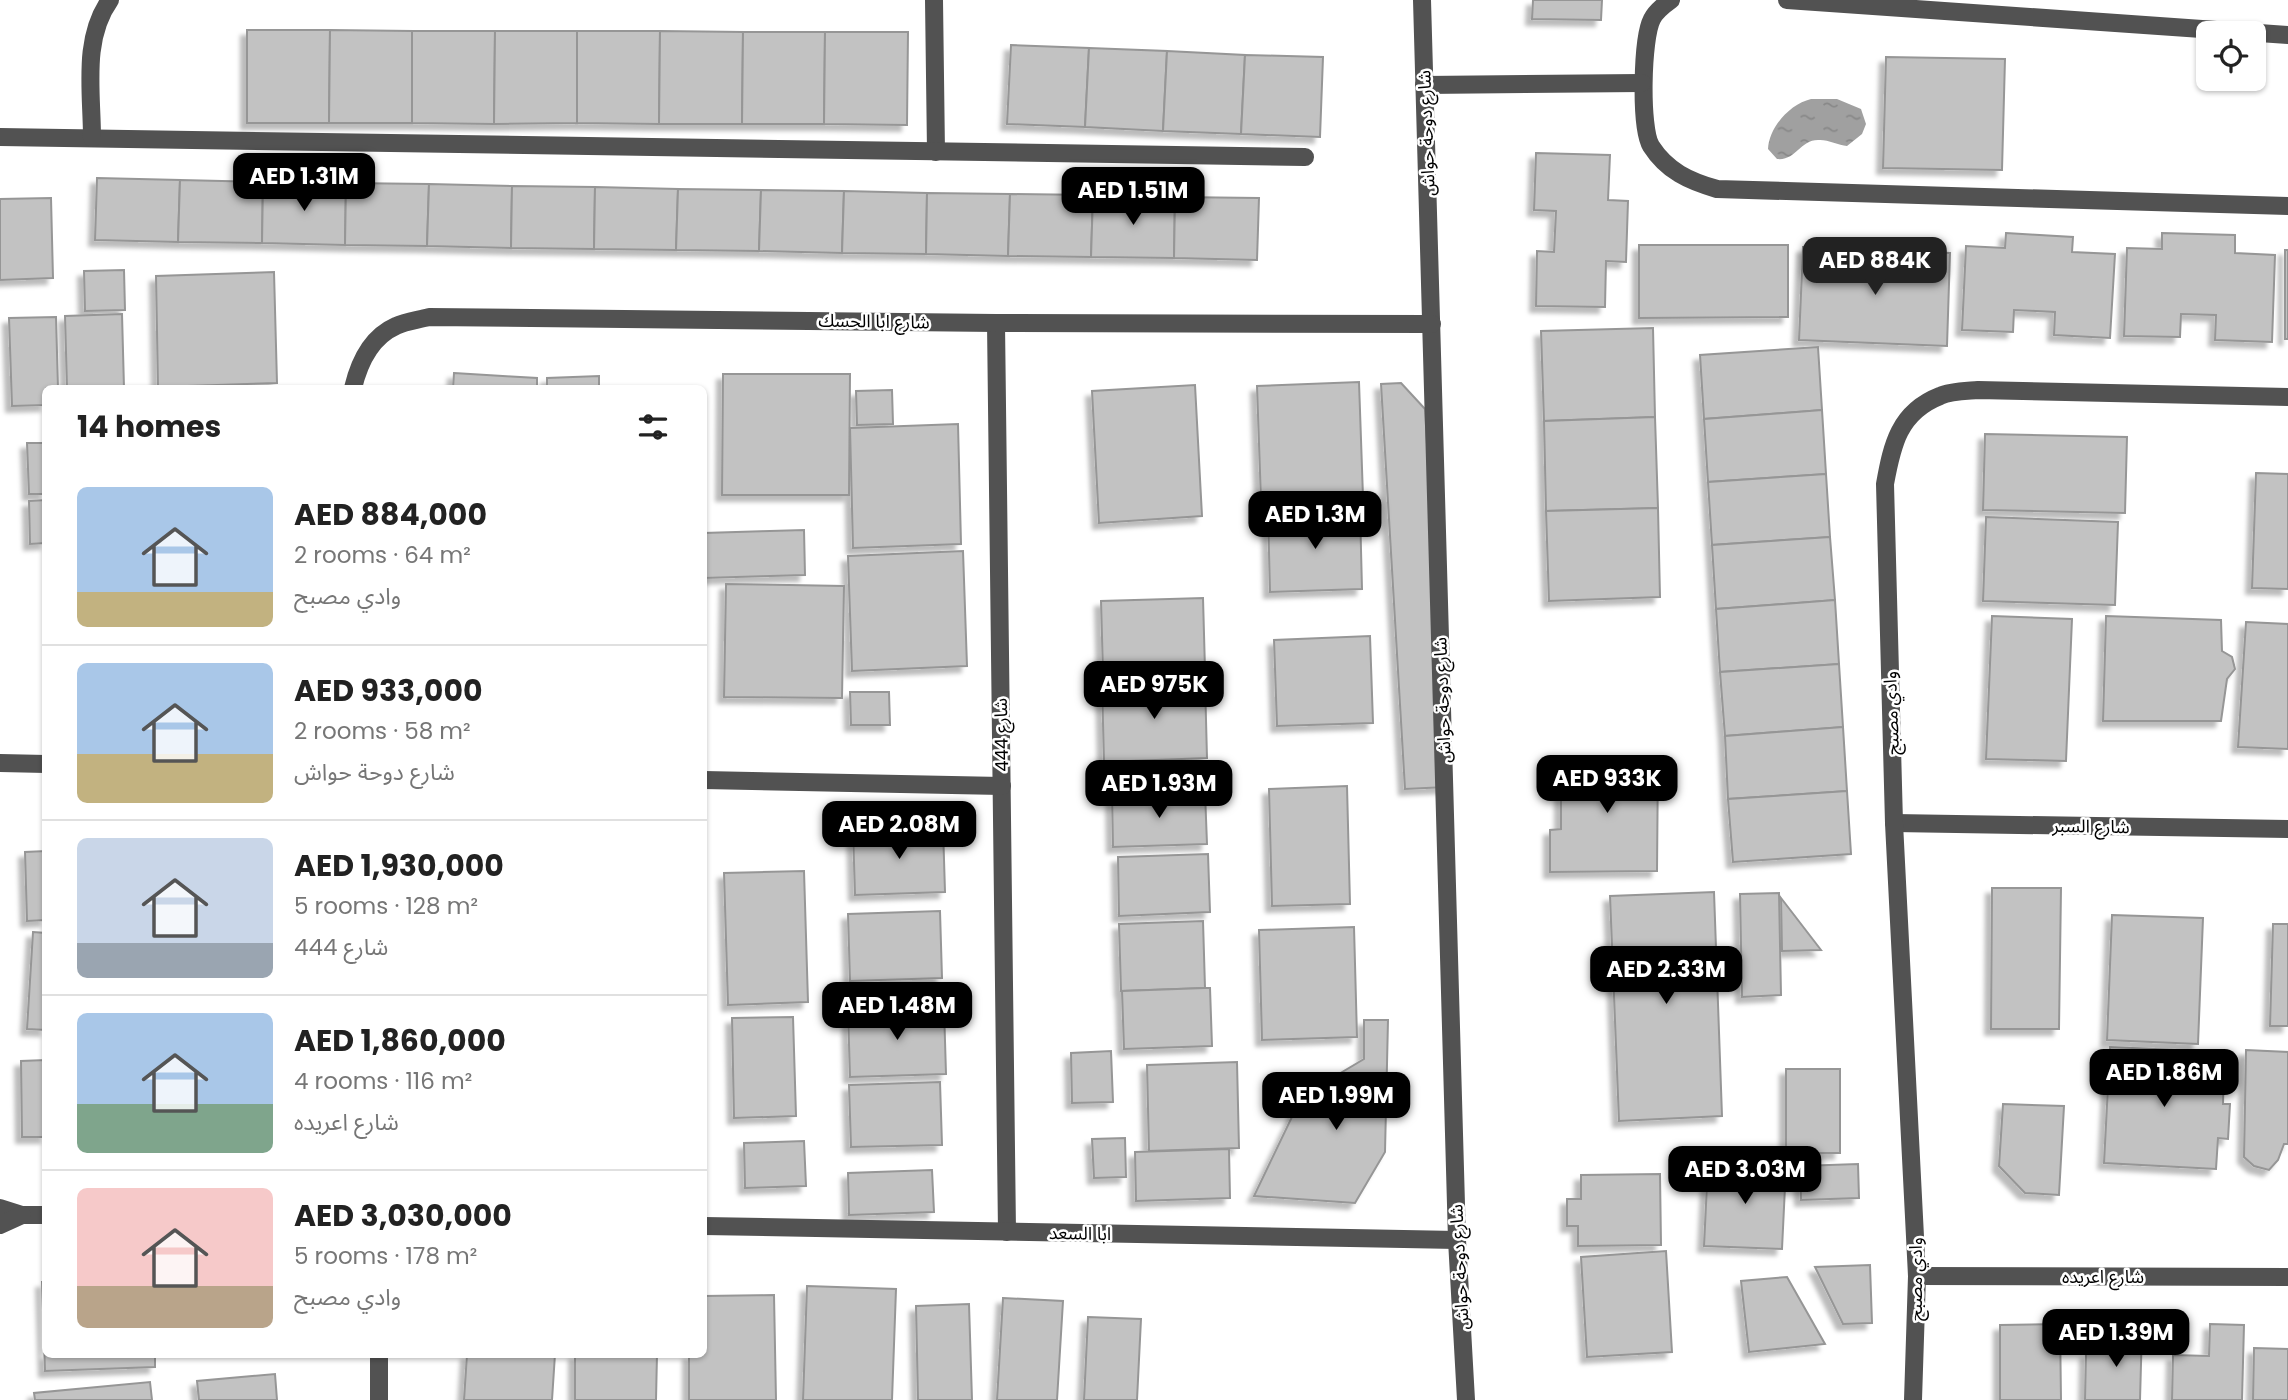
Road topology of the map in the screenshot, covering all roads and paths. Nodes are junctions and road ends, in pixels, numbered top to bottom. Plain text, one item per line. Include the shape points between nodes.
1 (110, 0) edge
2 (934, 0) edge
3 (1422, 0) edge
4 (1671, 0) edge
5 (1787, 0) edge
6 (2288, 35) edge
7 (1642, 83) junction
8 (1424, 85) junction
9 (0, 137) edge
10 (92, 138) junction
11 (936, 152) junction
12 (1305, 158) dead end
13 (2288, 206) edge
14 (996, 323) junction
15 (1432, 324) junction
16 (354, 385) edge
17 (2288, 397) edge
18 (0, 763) edge
19 (42, 764) edge
20 (707, 780) edge
21 (1002, 786) junction
22 (1894, 822) junction
23 (2288, 829) edge
24 (0, 1208) edge
25 (22, 1215) junction
26 (42, 1215) edge
27 (0, 1225) edge
28 (707, 1226) edge
29 (1007, 1232) junction
30 (1457, 1240) junction
31 (1917, 1276) junction
32 (2288, 1277) edge
33 (379, 1358) edge
34 (379, 1400) edge
35 (1466, 1400) edge
36 (1913, 1400) edge

1 - 10 street via 92,37
2 - 11 street
3 - 8 street, شارع دوحة حواش
4 - 7 street via 1651,20
5 - 6 street
7 - 8 street
7 - 13 street via 1649,144 1666,166 1689,181 1717,189
8 - 15 street, شارع دوحة حواش
9 - 10 street
10 - 11 street
11 - 12 street
14 - 15 street, شارع ابا الحسك
14 - 16 street, شارع ابا الحسك via 429,317 396,326 372,344
14 - 21 street, شارع 444
15 - 30 street, شارع دوحة حواش
17 - 22 street, وادي مصبح via 1978,390 1940,395 1909,415 1891,446 1885,484
18 - 19 street
20 - 21 street
21 - 29 street, شارع 444
22 - 23 street, شارع السبر
22 - 31 street, وادي مصبح
24 - 25 street
25 - 26 street
25 - 27 street
28 - 29 street, ابا السعد
29 - 30 street, ابا السعد
30 - 35 street, شارع دوحة حواش
31 - 32 street, شارع اعريده
31 - 36 street, وادي مصبح
33 - 34 street

